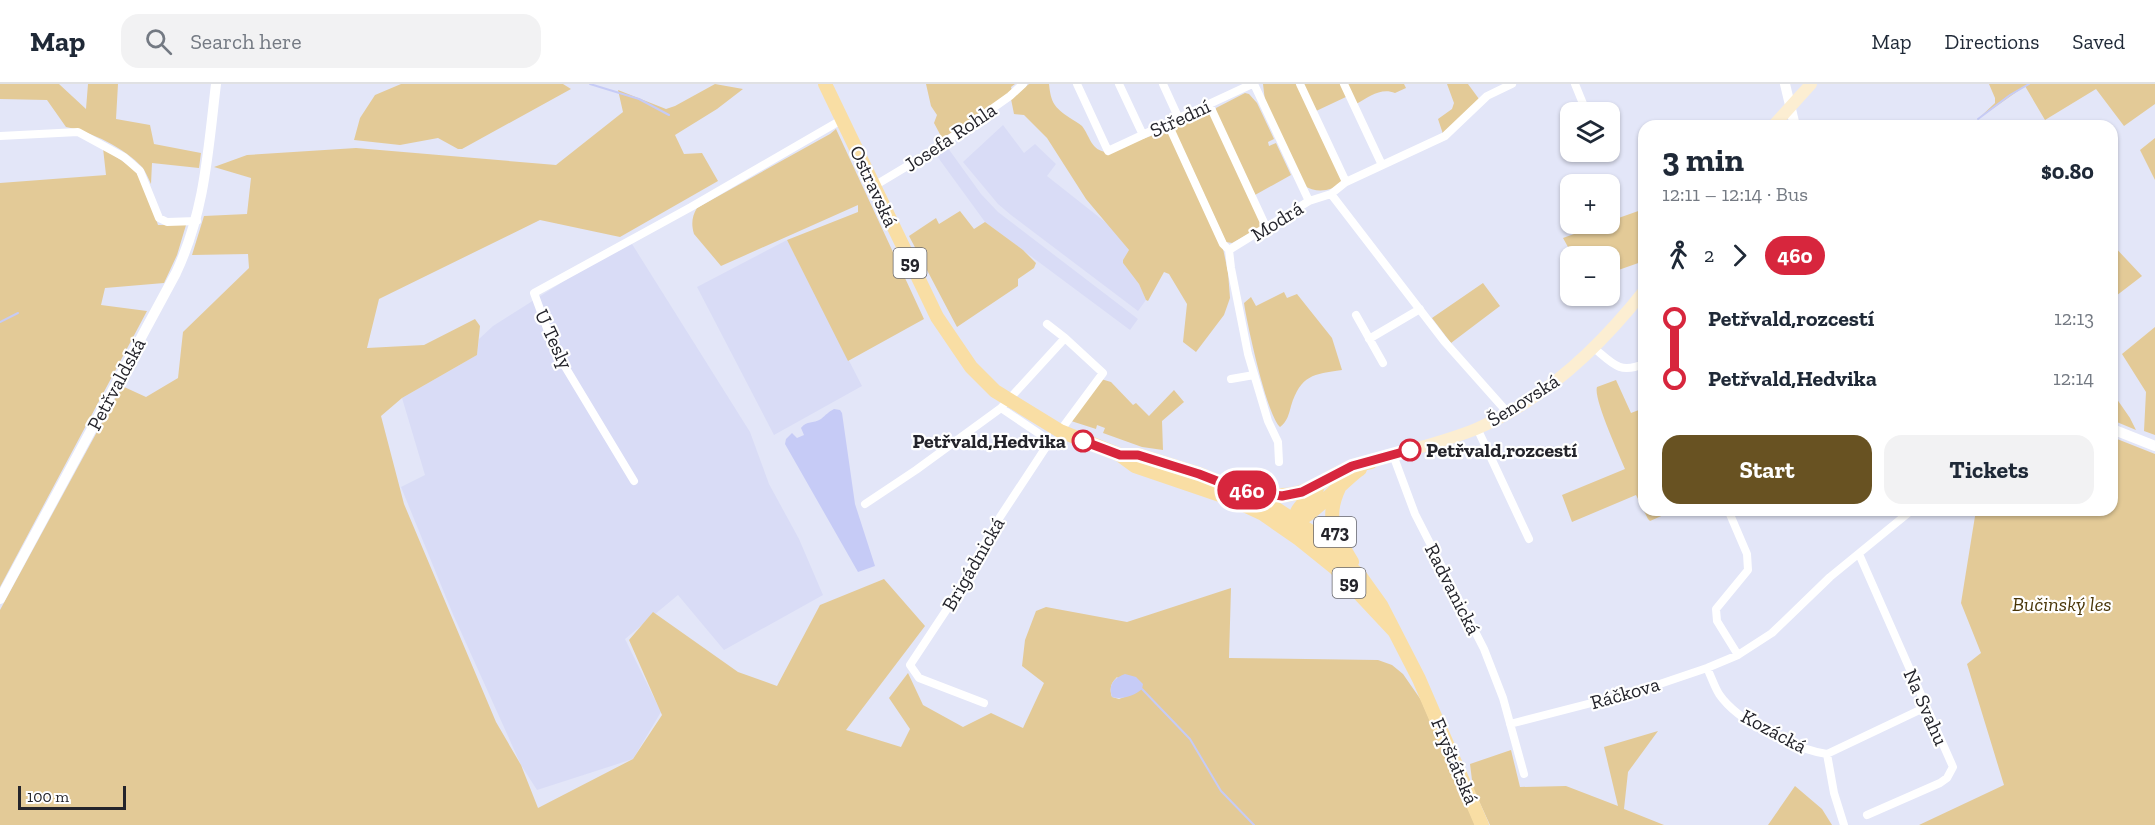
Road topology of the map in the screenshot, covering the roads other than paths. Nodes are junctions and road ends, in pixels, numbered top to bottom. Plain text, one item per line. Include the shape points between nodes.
1 (216, 84) edge
2 (825, 84) edge
3 (1023, 84) edge
4 (1077, 84) edge
5 (1119, 84) edge
6 (1163, 84) edge
7 (1300, 84) edge
8 (1344, 84) edge
9 (1512, 84) edge
10 (1575, 84) edge
11 (1785, 84) edge
12 (1811, 84) edge
13 (1249, 85) edge
14 (1582, 102) edge
15 (1209, 104) junction
16 (1790, 105) junction
17 (843, 119) junction
18 (1179, 119) junction
19 (1778, 120) edge
20 (1794, 120) edge
21 (1168, 124) junction
22 (1143, 135) junction
23 (0, 136) edge
24 (1382, 165) junction
25 (1346, 182) junction
26 (873, 186) junction
27 (1331, 194) junction
28 (1309, 201) junction
29 (197, 221) junction
30 (1267, 229) junction
31 (1229, 250) junction
32 (1638, 298) edge
33 (1420, 309) junction
34 (1356, 315) dead end
35 (1047, 324) dead end
36 (1065, 338) junction
37 (1370, 339) junction
38 (1594, 348) junction
39 (1383, 363) dead end
40 (1638, 366) edge
41 (1254, 375) junction
42 (1231, 379) dead end
43 (1005, 404) junction
44 (1508, 413) junction
45 (1477, 428) junction
46 (1060, 431) junction
47 (2118, 431) edge
48 (2155, 446) edge
49 (1120, 455) junction
50 (1393, 455) junction
51 (1279, 462) dead end
52 (1371, 462) junction
53 (634, 481) dead end
54 (1325, 481) junction
55 (1341, 484) junction
56 (1240, 490) junction
57 (865, 504) dead end
58 (1263, 514) junction
59 (1731, 516) edge
60 (1899, 516) edge
61 (1295, 521) junction
62 (1299, 539) junction
63 (1529, 539) dead end
64 (1859, 554) junction
65 (1361, 576) junction
66 (0, 599) edge
67 (1394, 632) junction
68 (1738, 655) junction
69 (1707, 668) junction
70 (1427, 697) joint
71 (984, 703) dead end
72 (1926, 707) junction
73 (1510, 724) junction
74 (1827, 754) junction
75 (1524, 774) dead end
76 (1867, 815) dead end
77 (1482, 825) edge
78 (1844, 825) edge

1 - 29 street, Petřvaldská
2 - 17 main road, Ostravská / 59
3 - 26 street, Josefa Rohla via 934,150
4 - 22 street, Střední via 1108,151
5 - 22 street
6 - 18 street
7 - 25 street
8 - 24 street
9 - 24 street, Modrá via 1487,96 1445,136
10 - 14 street
11 - 16 street
12 - 16 main road
13 - 15 street, Střední
13 - 28 street
15 - 18 street, Střední
15 - 30 street
16 - 19 main road
16 - 20 street
17 - 26 main road, Ostravská / 59
17 - 53 street, U Tesly via 534,293 555,350
18 - 21 street, Střední
21 - 22 street, Střední
21 - 31 street
23 - 29 street via 78,132 124,157 140,171 159,218 167,222
24 - 25 street, Modrá
25 - 27 street, Modrá
26 - 43 main road, Ostravská / 59 via 937,317 971,367
27 - 28 street, Modrá
27 - 33 street
28 - 30 street, Modrá
29 - 66 street, Petřvaldská via 176,273
30 - 31 street, Modrá
31 - 41 street, Modrá
32 - 38 main road, Šenovská / 473
33 - 37 street
33 - 44 street
34 - 37 street
35 - 36 street
36 - 43 street
36 - 46 street via 1103,372
37 - 39 street
38 - 40 street via 1620,368
38 - 44 main road, Šenovská / 473 via 1549,387
41 - 42 street
41 - 51 street, Modrá via 1278,442
43 - 46 main road, Ostravská / 59
43 - 57 street
43 - 71 street, Brigádnická via 1050,441 910,665 918,678
44 - 45 main road, Šenovská / 473
45 - 50 main road, Šenovská / 473
45 - 63 street
46 - 49 main road, Ostravská / 59
47 - 48 street
49 - 56 main road, Ostravská / 59 via 1138,455
49 - 58 main road, Ostravská / 59 via 1135,466
50 - 52 main road, Šenovská / 473
50 - 73 street, Radvanická via 1415,514 1484,649
52 - 54 main road, 473 via 1348,468
52 - 55 main road, 473
54 - 56 main road, 473 via 1287,496
54 - 61 main road, 473 via 1300,507
55 - 61 main road, 473
55 - 65 main road, 473 via 1332,508 1332,523
56 - 61 main road, Ostravská / 59
58 - 61 main road
58 - 62 main road, Ostravská / 59
59 - 68 street via 1747,554 1748,570 1716,609 1717,621
60 - 64 street, Ráčkova
61 - 62 main road, 473
61 - 65 main road, Ostravská / 59
62 - 67 main road, Ostravská / 59 via 1335,568
64 - 68 street, Ráčkova via 1772,633
64 - 72 street, Na Svahu
65 - 67 main road, Ostravská / 59
67 - 70 main road, Ostravská / 59
68 - 69 street, Ráčkova
69 - 73 street, Ráčkova via 1642,690
69 - 74 street, Kozácká via 1719,694 1749,722 1803,748
70 - 77 main road, Fryštátská / 59
72 - 74 street, Kozácká
72 - 76 street, Na Svahu via 1953,767 1947,778
73 - 75 street, Radvanická
74 - 78 street, Kozácká

